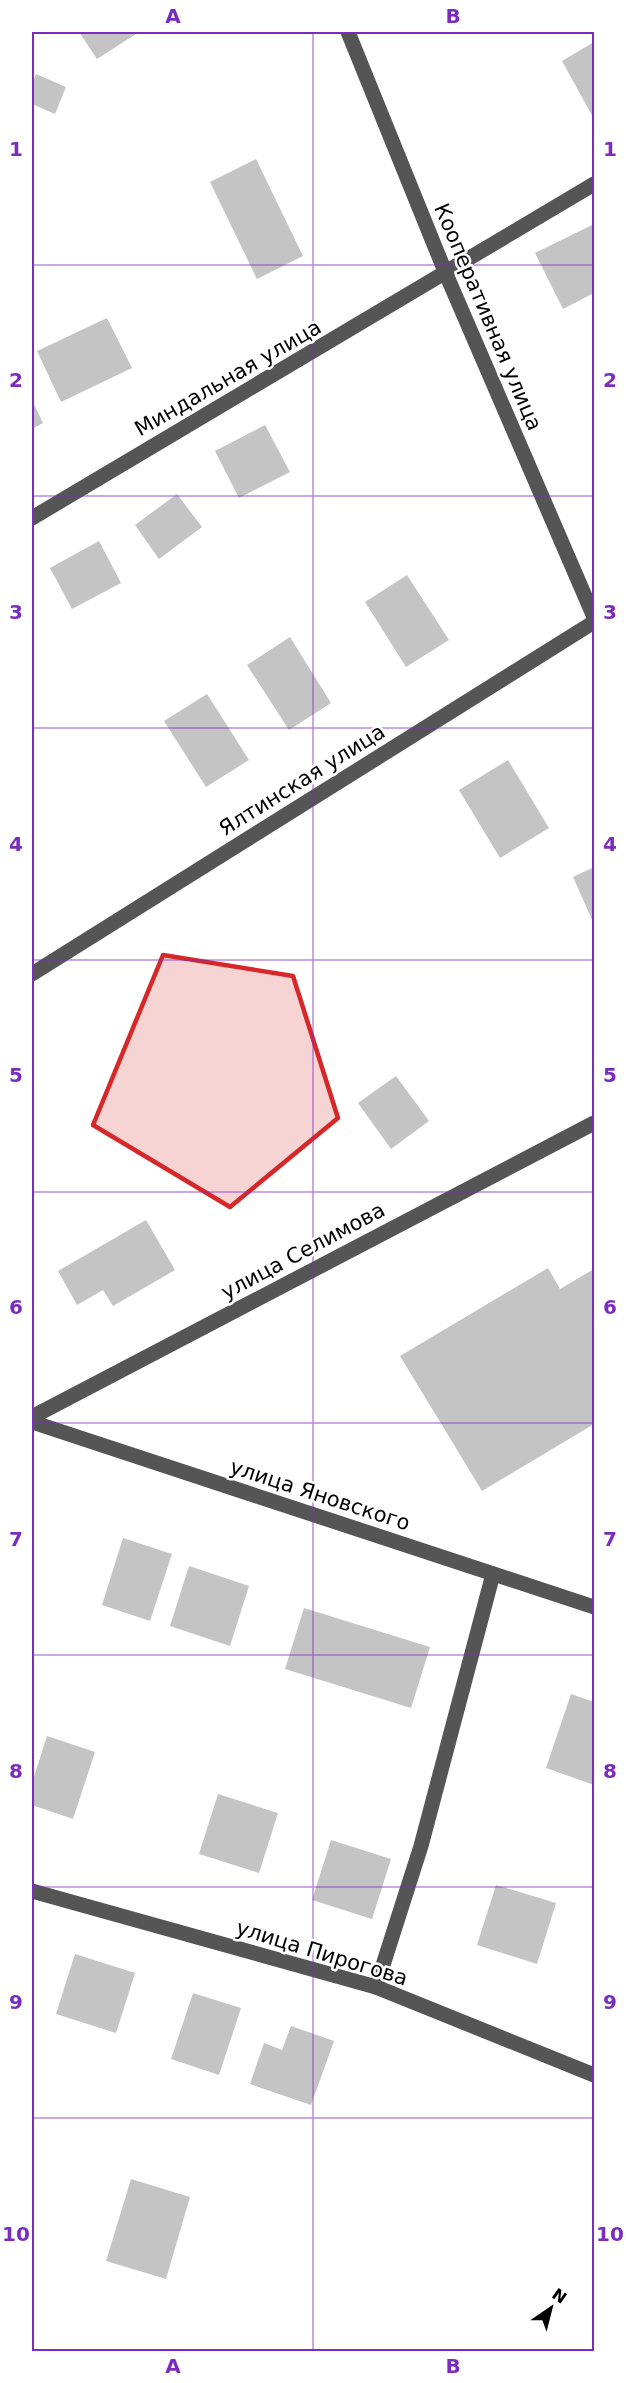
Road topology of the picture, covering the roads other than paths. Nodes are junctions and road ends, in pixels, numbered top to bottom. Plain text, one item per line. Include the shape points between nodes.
1 (348, 32) edge
2 (594, 184) edge
3 (446, 274) junction
4 (32, 518) edge
5 (594, 617) edge
6 (594, 622) edge
7 (32, 974) edge
8 (594, 1123) edge
9 (32, 1417) edge
10 (32, 1422) edge
11 (493, 1574) junction
12 (594, 1607) edge
13 (32, 1891) edge
14 (376, 1987) junction
15 (594, 2075) edge

1 - 3 street, Кооперативная улица
2 - 3 street, Миндальная улица
3 - 4 street, Миндальная улица
3 - 5 street, Кооперативная улица
6 - 7 street, Ялтинская улица
8 - 9 street, улица Селимова
10 - 11 street, улица Яновского
11 - 12 street, улица Яновского
11 - 14 street via 421,1846
13 - 14 street, улица Пирогова
14 - 15 street, улица Пирогова

